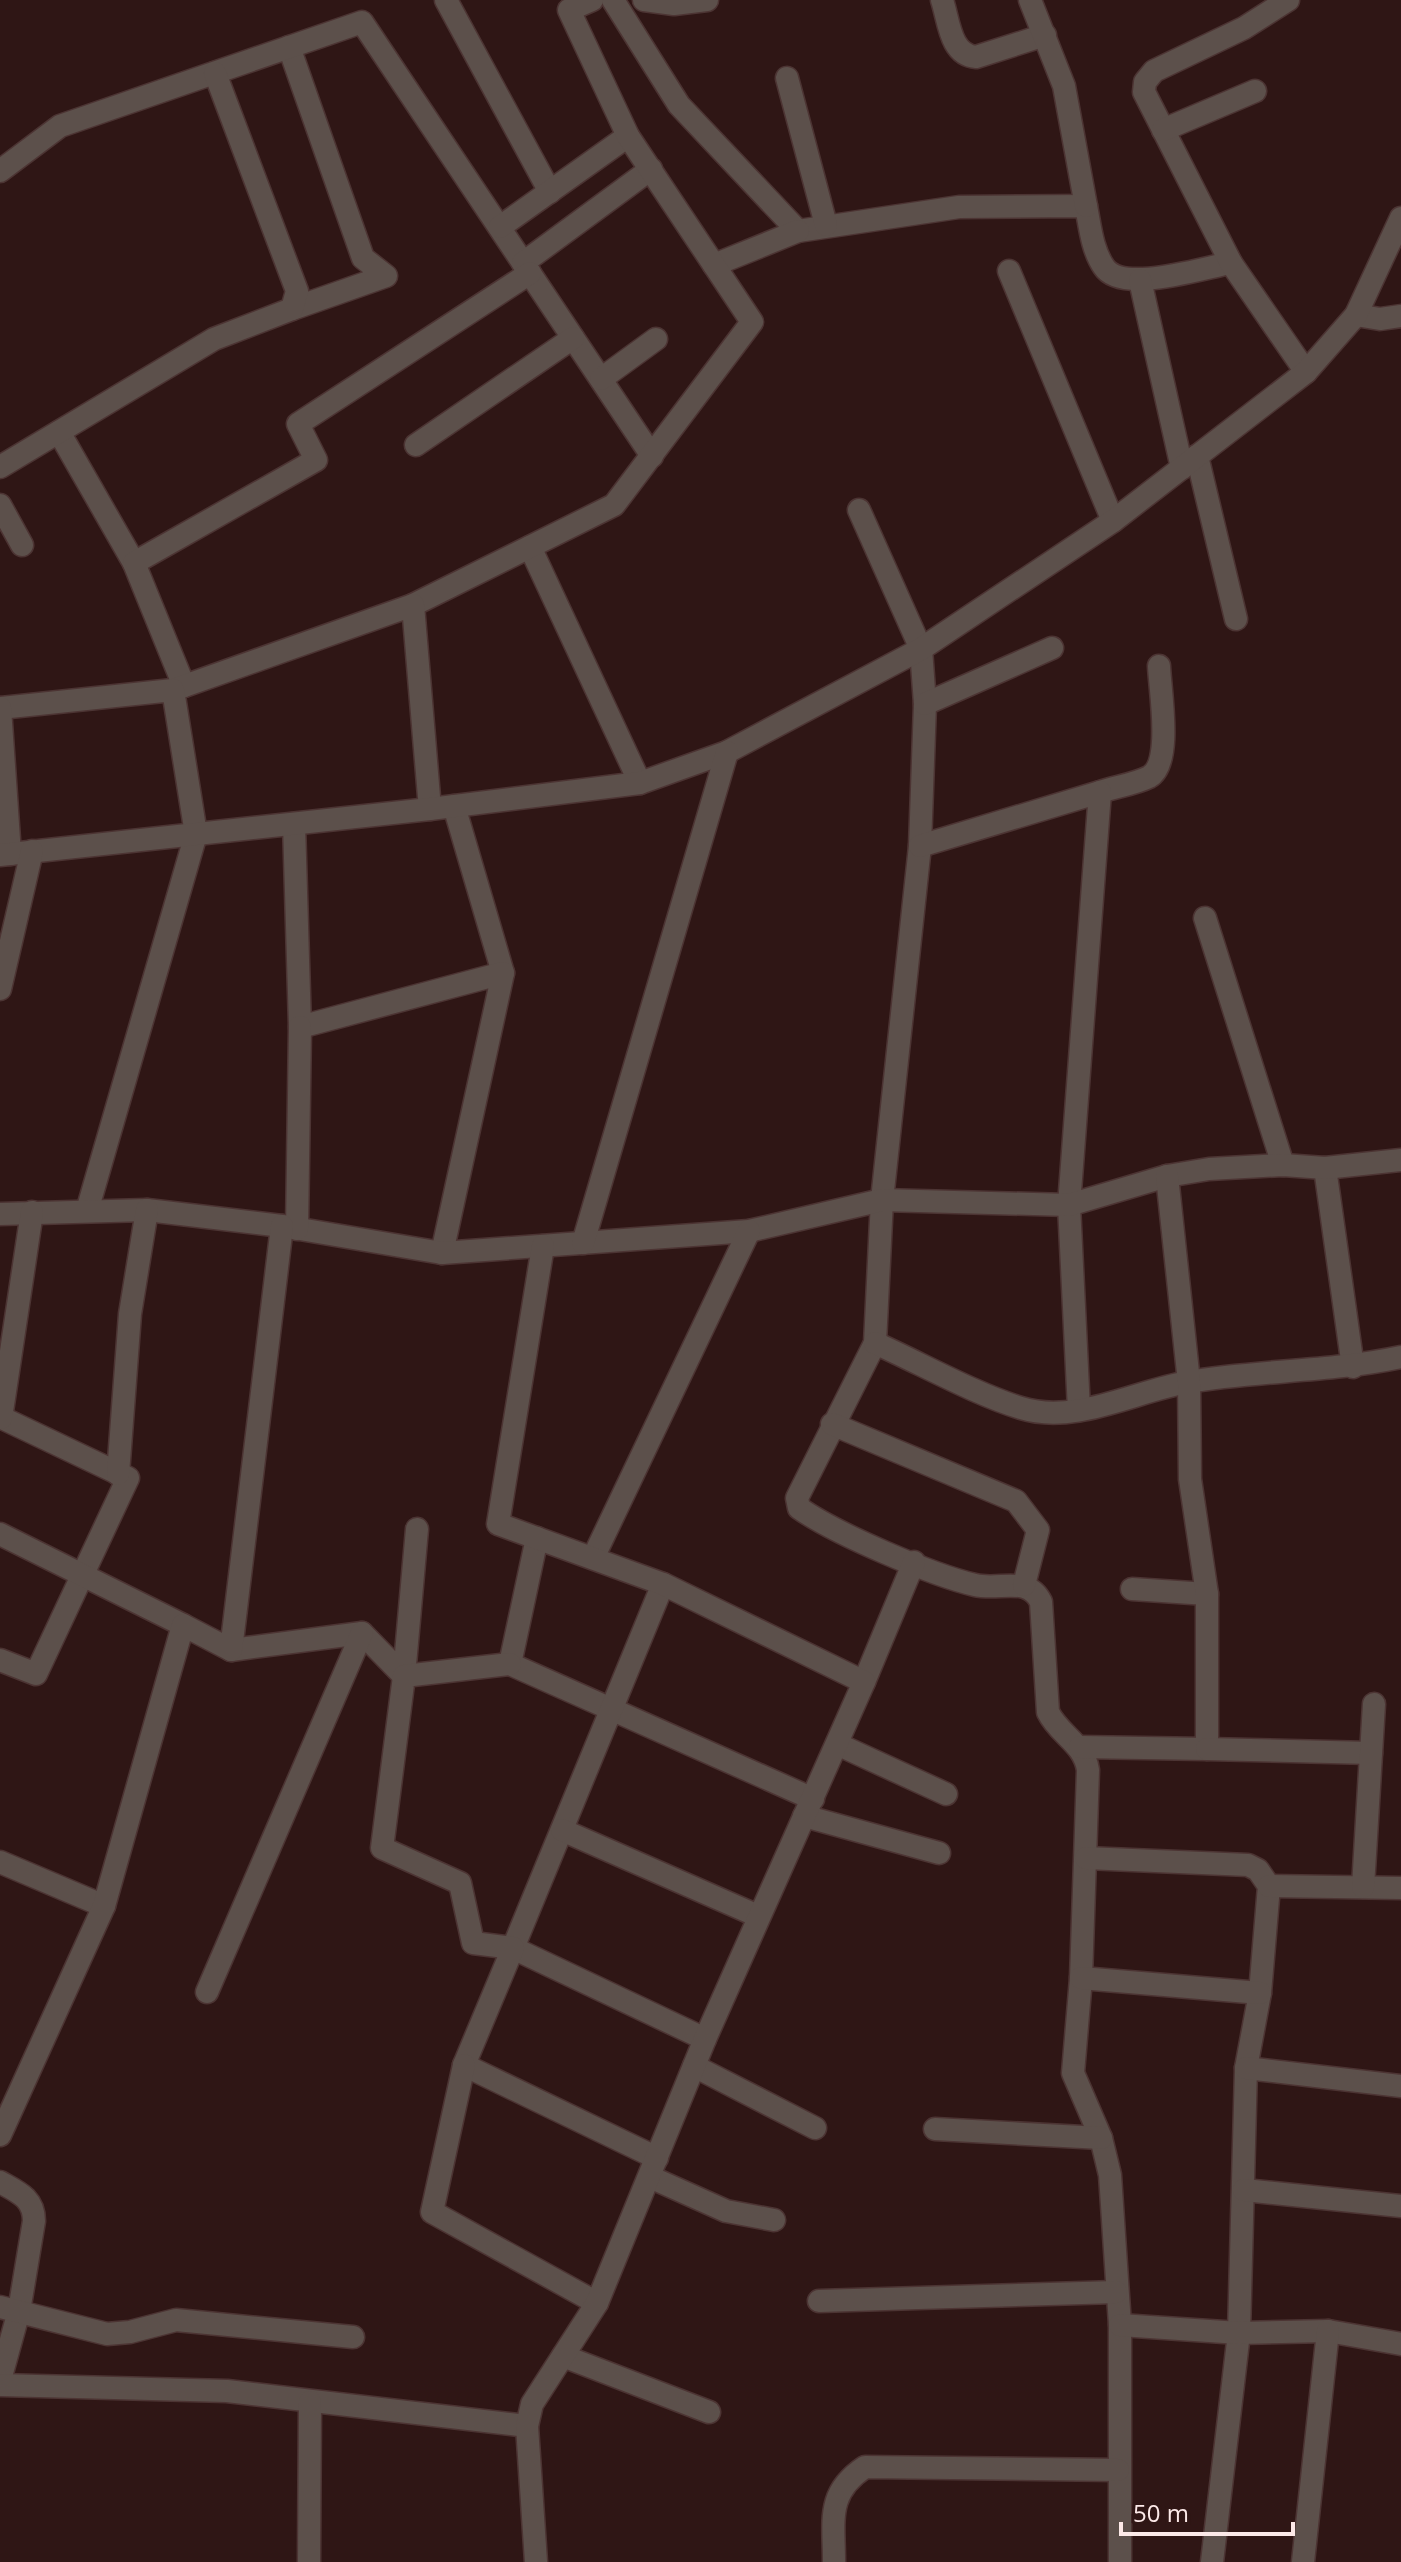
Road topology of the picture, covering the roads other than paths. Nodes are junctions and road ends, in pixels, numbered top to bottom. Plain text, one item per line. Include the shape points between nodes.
1 (446, 0) edge
2 (592, 0) edge
3 (613, 0) edge
4 (644, 0) edge
5 (707, 0) edge
6 (942, 0) edge
7 (1030, 0) edge
8 (1288, 0) edge
9 (1045, 35) junction
10 (289, 47) junction
11 (215, 73) junction
12 (787, 78) dead end
13 (1255, 91) dead end
14 (1163, 130) junction
15 (628, 136) junction
16 (651, 169) junction
17 (0, 171) edge
18 (550, 192) junction
19 (1086, 206) junction
20 (1401, 218) edge
21 (826, 225) junction
22 (500, 227) junction
23 (798, 231) junction
24 (1231, 263) junction
25 (714, 265) junction
26 (527, 268) junction
27 (1009, 271) dead end
28 (1140, 280) junction
29 (292, 309) junction
30 (1356, 315) junction
31 (1401, 316) edge
32 (573, 338) junction
33 (656, 339) dead end
34 (1306, 372) junction
35 (601, 379) junction
36 (59, 432) junction
37 (416, 445) dead end
38 (652, 456) junction
39 (1190, 462) junction
40 (0, 467) edge
41 (0, 505) edge
42 (859, 510) dead end
43 (1113, 521) junction
44 (22, 545) dead end
45 (530, 547) junction
46 (134, 563) junction
47 (413, 605) junction
48 (1236, 619) dead end
49 (1052, 648) dead end
50 (921, 649) junction
51 (1159, 666) dead end
52 (178, 688) junction
53 (925, 704) junction
54 (0, 708) edge
55 (727, 752) junction
56 (640, 783) junction
57 (1100, 792) junction
58 (454, 806) junction
59 (430, 809) junction
60 (294, 824) junction
61 (196, 834) junction
62 (920, 846) junction
63 (14, 853) edge
64 (1205, 918) dead end
65 (503, 973) junction
66 (0, 989) edge
67 (300, 1027) junction
68 (1401, 1160) edge
69 (1283, 1165) junction
70 (1325, 1168) junction
71 (1167, 1176) junction
72 (882, 1200) junction
73 (1069, 1205) junction
74 (147, 1210) junction
75 (87, 1211) junction
76 (32, 1212) junction
77 (2, 1216) edge
78 (290, 1227) junction
79 (749, 1231) junction
80 (583, 1243) junction
81 (543, 1246) junction
82 (442, 1253) junction
83 (875, 1343) junction
84 (1401, 1357) edge
85 (1353, 1367) junction
86 (1189, 1382) junction
87 (1079, 1410) junction
88 (1, 1417) edge
89 (832, 1424) junction
90 (118, 1474) junction
91 (417, 1529) dead end
92 (0, 1534) edge
93 (537, 1538) junction
94 (593, 1558) junction
95 (914, 1562) junction
96 (83, 1575) junction
97 (663, 1584) junction
98 (1024, 1585) junction
99 (1132, 1589) dead end
100 (1207, 1594) junction
101 (183, 1625) junction
102 (362, 1633) junction
103 (231, 1650) junction
104 (0, 1660) edge
105 (510, 1664) junction
106 (404, 1676) junction
107 (864, 1682) junction
108 (1374, 1704) dead end
109 (612, 1708) junction
110 (837, 1744) junction
111 (1080, 1747) junction
112 (1207, 1749) junction
113 (1371, 1753) junction
114 (946, 1794) dead end
115 (808, 1808) junction
116 (562, 1830) junction
117 (939, 1853) dead end
118 (1086, 1858) junction
119 (0, 1862) edge
120 (1269, 1886) junction
121 (1363, 1887) junction
122 (1401, 1888) edge
123 (104, 1906) junction
124 (758, 1916) junction
125 (513, 1948) junction
126 (1081, 1978) junction
127 (207, 1992) dead end
128 (1260, 1993) junction
129 (705, 2039) junction
130 (464, 2065) junction
131 (694, 2066) junction
132 (1246, 2068) junction
133 (1401, 2086) edge
134 (2, 2128) edge
135 (815, 2128) dead end
136 (935, 2129) dead end
137 (1101, 2138) junction
138 (653, 2167) junction
139 (0, 2182) edge
140 (1244, 2190) junction
141 (1401, 2206) edge
142 (774, 2220) dead end
143 (1116, 2292) junction
144 (819, 2301) dead end
145 (597, 2303) junction
146 (9, 2309) edge
147 (1120, 2325) junction
148 (1328, 2331) junction
149 (1239, 2333) junction
150 (353, 2337) dead end
151 (1401, 2344) edge
152 (563, 2356) junction
153 (0, 2382) edge
154 (310, 2402) junction
155 (709, 2412) dead end
156 (527, 2426) junction
157 (1118, 2470) junction
158 (309, 2562) edge
159 (536, 2562) edge
160 (834, 2562) edge
161 (1120, 2562) edge
162 (1212, 2562) edge
163 (1303, 2562) edge

1 - 18 street
2 - 15 street via 569,10
3 - 23 street via 679,105
4 - 5 street
6 - 9 street via 957,50 966,56
7 - 9 street
8 - 14 street via 1244,28 1154,71 1144,92
9 - 19 street via 1064,86
10 - 11 street
10 - 22 street via 362,22
10 - 29 street via 363,258 386,276
11 - 17 street via 60,126
11 - 29 street via 297,291
12 - 21 street
13 - 14 street
14 - 24 street
15 - 16 street
15 - 18 street
16 - 25 street
16 - 26 street
18 - 22 street
19 - 21 street via 959,207
19 - 28 street via 1096,254 1106,270
20 - 30 street
21 - 23 street
22 - 26 street
23 - 25 street
24 - 28 street
24 - 34 street
25 - 38 street via 752,322
26 - 32 street
26 - 46 street via 298,424 316,460
27 - 43 street
28 - 39 street
29 - 36 street via 214,339
30 - 31 street
30 - 34 street
32 - 35 street
32 - 37 street
33 - 35 street
34 - 39 street
35 - 38 street
36 - 40 street
36 - 46 street
38 - 45 street via 614,505
39 - 43 street
39 - 48 street
41 - 44 street
42 - 50 street
43 - 50 street
45 - 47 street
45 - 56 street
46 - 52 street
47 - 52 street
47 - 59 street
49 - 53 street
50 - 53 street
50 - 55 street
51 - 57 street via 1164,754 1159,768 1150,776
52 - 54 street
52 - 61 street
53 - 62 street
54 - 63 street
55 - 56 street
55 - 80 street
56 - 58 street
57 - 62 street
57 - 73 street
58 - 59 street
58 - 65 street
59 - 60 street
60 - 61 street
60 - 67 street
61 - 63 street
61 - 75 street
62 - 72 street
63 - 66 street
64 - 69 street
65 - 67 street
65 - 82 street
67 - 78 street
68 - 70 street
69 - 70 street
69 - 71 street
70 - 85 street
71 - 73 street
71 - 86 street
72 - 73 street
72 - 79 street
72 - 83 street
73 - 87 street
74 - 75 street
74 - 78 street
74 - 90 street via 130,1314
75 - 76 street
76 - 77 street
76 - 88 street
78 - 82 street
78 - 103 street
79 - 80 street
79 - 94 street
80 - 81 street
81 - 82 street
81 - 93 street via 498,1524
83 - 87 street via 1021,1408
83 - 89 street
84 - 85 street
85 - 86 street
86 - 87 street
86 - 100 street via 1190,1479
88 - 90 street
89 - 95 street via 799,1487 799,1508
89 - 98 street via 1016,1501 1038,1530
90 - 96 street via 128,1478
91 - 106 street
92 - 96 street
93 - 94 street
93 - 105 street
94 - 97 street
95 - 98 street via 985,1587
95 - 107 street
96 - 101 street
96 - 104 street via 36,1674
97 - 107 street
97 - 109 street
98 - 111 street via 1035,1590 1044,1614 1048,1712 1055,1726
99 - 100 street
100 - 112 street
101 - 103 street
101 - 123 street
102 - 103 street
102 - 106 street
102 - 127 street
105 - 106 street
105 - 109 street
106 - 125 street via 382,1848 460,1883 473,1943
107 - 110 street
108 - 113 street
109 - 115 street
109 - 116 street
110 - 114 street
110 - 115 street
111 - 112 street
111 - 118 street via 1088,1770
112 - 113 street
113 - 121 street
115 - 117 street
115 - 124 street
116 - 124 street
116 - 125 street
118 - 120 street via 1248,1865
118 - 126 street
119 - 123 street
120 - 121 street
120 - 128 street
121 - 122 street
123 - 134 street
124 - 129 street
125 - 129 street
125 - 130 street
126 - 128 street
126 - 137 street via 1073,2073
128 - 132 street
129 - 131 street
130 - 138 street
130 - 145 street via 432,2212
131 - 135 street
131 - 138 street
132 - 133 street
132 - 140 street
136 - 137 street
137 - 143 street via 1110,2175
138 - 142 street via 726,2211
138 - 145 street
139 - 146 street via 26,2195 34,2210
140 - 141 street
140 - 149 street
143 - 144 street
143 - 147 street
145 - 152 street
146 - 150 street via 107,2334 176,2320
146 - 153 street
147 - 149 street
147 - 157 street
148 - 149 street
148 - 151 street
148 - 163 street
149 - 162 street
152 - 155 street
152 - 156 street via 532,2404
153 - 154 street via 227,2391
154 - 156 street
154 - 158 street
156 - 159 street
157 - 160 street via 865,2467 840,2488 835,2503
157 - 161 street

